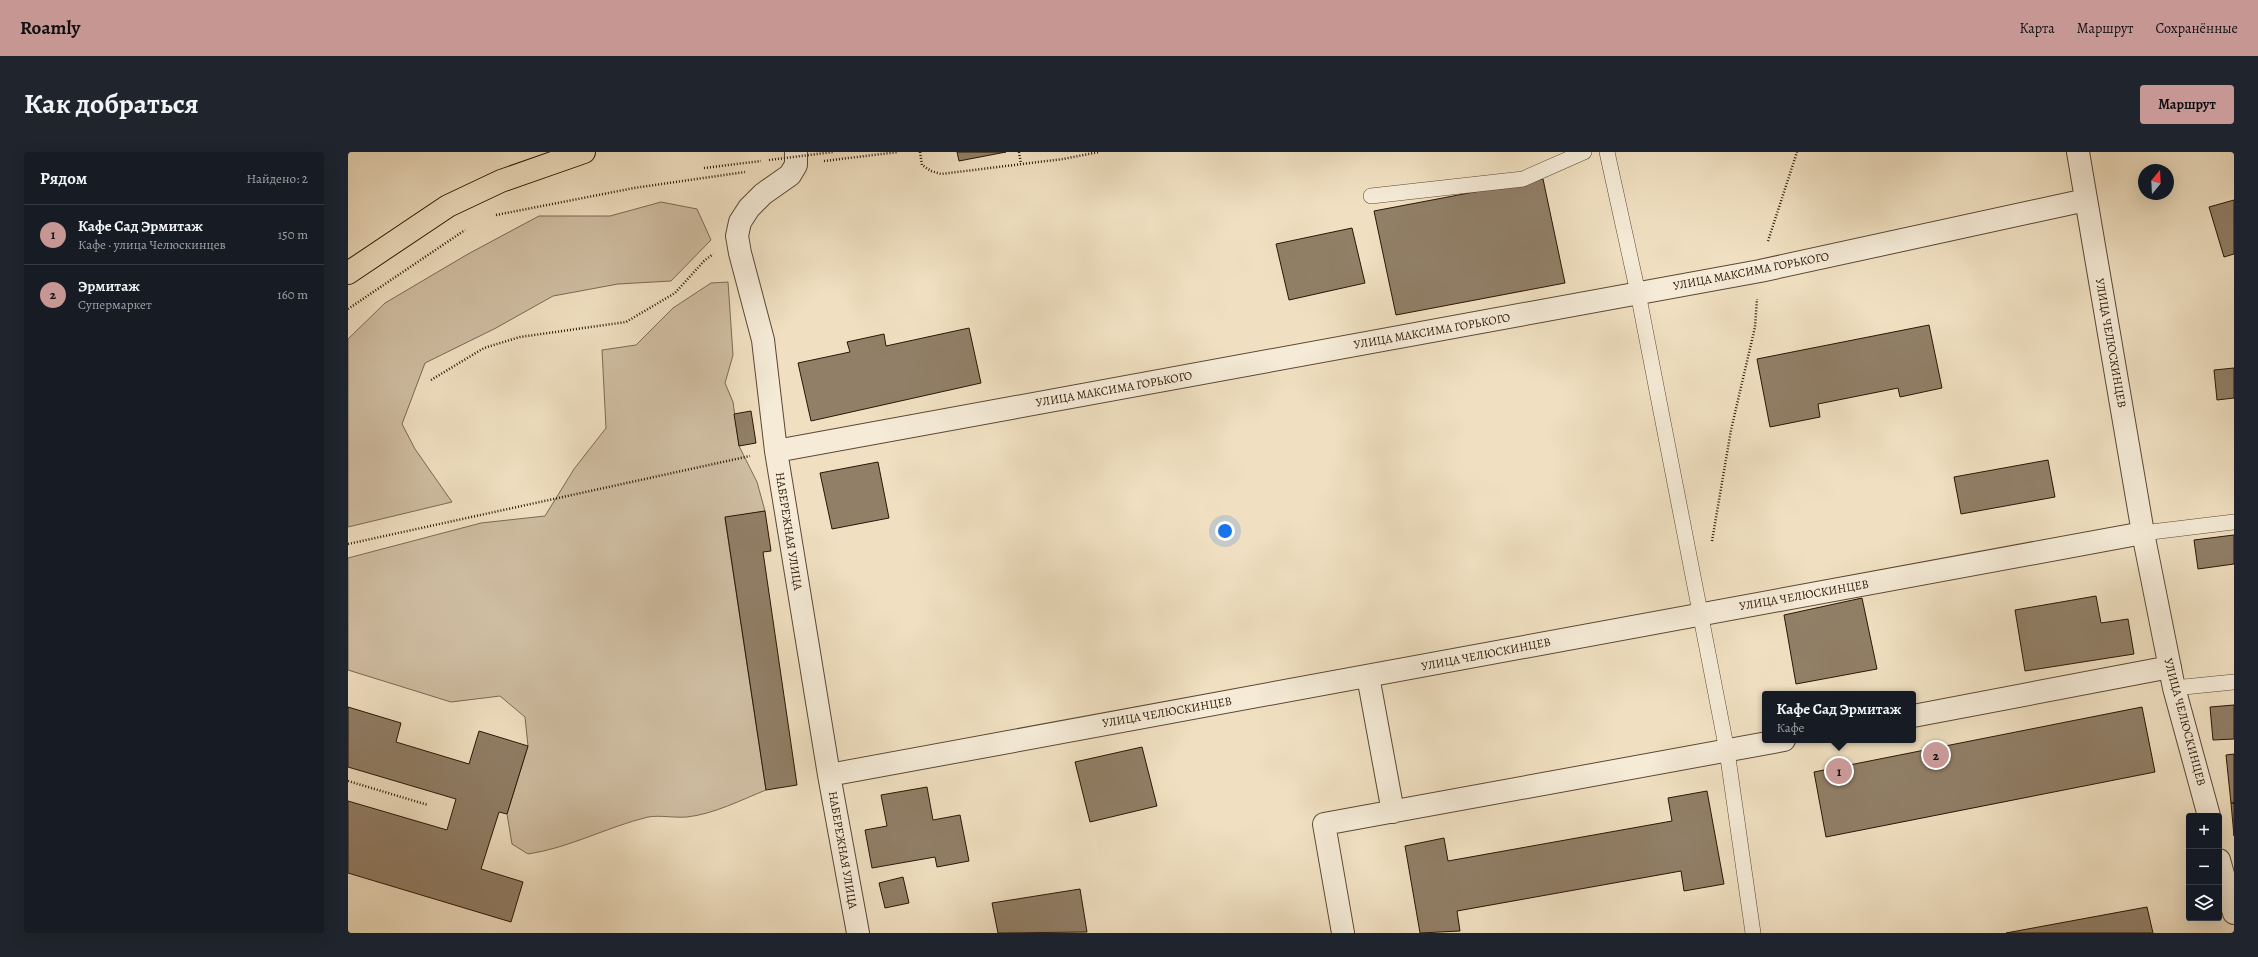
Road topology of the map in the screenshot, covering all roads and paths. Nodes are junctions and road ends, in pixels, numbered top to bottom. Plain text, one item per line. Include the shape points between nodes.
1 (584, 152) edge
2 (833, 152) edge
3 (898, 152) edge
4 (920, 152) edge
5 (1019, 152) edge
6 (1099, 152) edge
7 (1584, 152) edge
8 (1607, 152) edge
9 (1797, 152) edge
10 (2078, 152) edge
11 (796, 158) edge
12 (1022, 164) junction
13 (704, 168) dead end
14 (750, 171) dead end
15 (1371, 196) dead end
16 (2086, 200) junction
17 (491, 216) dead end
18 (470, 226) dead end
19 (737, 236) junction
20 (1760, 271) junction
21 (348, 273) edge
22 (1638, 293) junction
23 (348, 309) edge
24 (431, 380) dead end
25 (776, 451) junction
26 (2234, 522) edge
27 (2143, 533) junction
28 (348, 544) edge
29 (1711, 545) dead end
30 (1699, 614) junction
31 (1368, 676) junction
32 (2172, 677) junction
33 (2234, 682) edge
34 (1916, 716) edge
35 (1768, 743) edge
36 (1727, 751) junction
37 (829, 775) junction
38 (348, 781) edge
39 (428, 805) dead end
40 (1393, 812) junction
41 (2208, 813) edge
42 (2222, 871) edge
43 (2234, 913) edge
44 (858, 933) edge
45 (1343, 933) edge
46 (1753, 933) edge

1 - 21 main road via 501,181 448,206
2 - 13 path, bridge
3 - 11 path
4 - 12 path via 922,165 941,174
5 - 12 path
6 - 12 path
7 - 15 lane via 1523,179
8 - 22 lane
9 - 20 path
10 - 16 street, УЛИЦА ЧЕЛЮСКИНЦЕВ
11 - 19 street, НАБЕРЕЖНАЯ УЛИЦА via 790,175 763,194 749,208 740,222
14 - 17 path via 634,188
16 - 20 street, УЛИЦА МАКСИМА ГОРЬКОГО
16 - 27 street, УЛИЦА ЧЕЛЮСКИНЦЕВ
18 - 23 path
19 - 24 path via 704,261 676,293 626,322 520,337 484,348
19 - 25 street, НАБЕРЕЖНАЯ УЛИЦА via 763,340
20 - 22 street, УЛИЦА МАКСИМА ГОРЬКОГО
20 - 29 path via 1755,327 1731,430
22 - 25 street, УЛИЦА МАКСИМА ГОРЬКОГО
22 - 30 lane
25 - 28 path
25 - 37 street, НАБЕРЕЖНАЯ УЛИЦА
26 - 27 lane
27 - 30 street, УЛИЦА ЧЕЛЮСКИНЦЕВ
27 - 32 street, УЛИЦА ЧЕЛЮСКИНЦЕВ
30 - 31 street, УЛИЦА ЧЕЛЮСКИНЦЕВ
30 - 36 lane
31 - 37 street, УЛИЦА ЧЕЛЮСКИНЦЕВ
31 - 40 street
32 - 33 lane
32 - 34 street
32 - 41 street, УЛИЦА ЧЕЛЮСКИНЦЕВ
35 - 36 street
36 - 40 street
36 - 46 lane
37 - 44 street, НАБЕРЕЖНАЯ УЛИЦА
38 - 39 path
40 - 45 street via 1324,824
42 - 43 street

